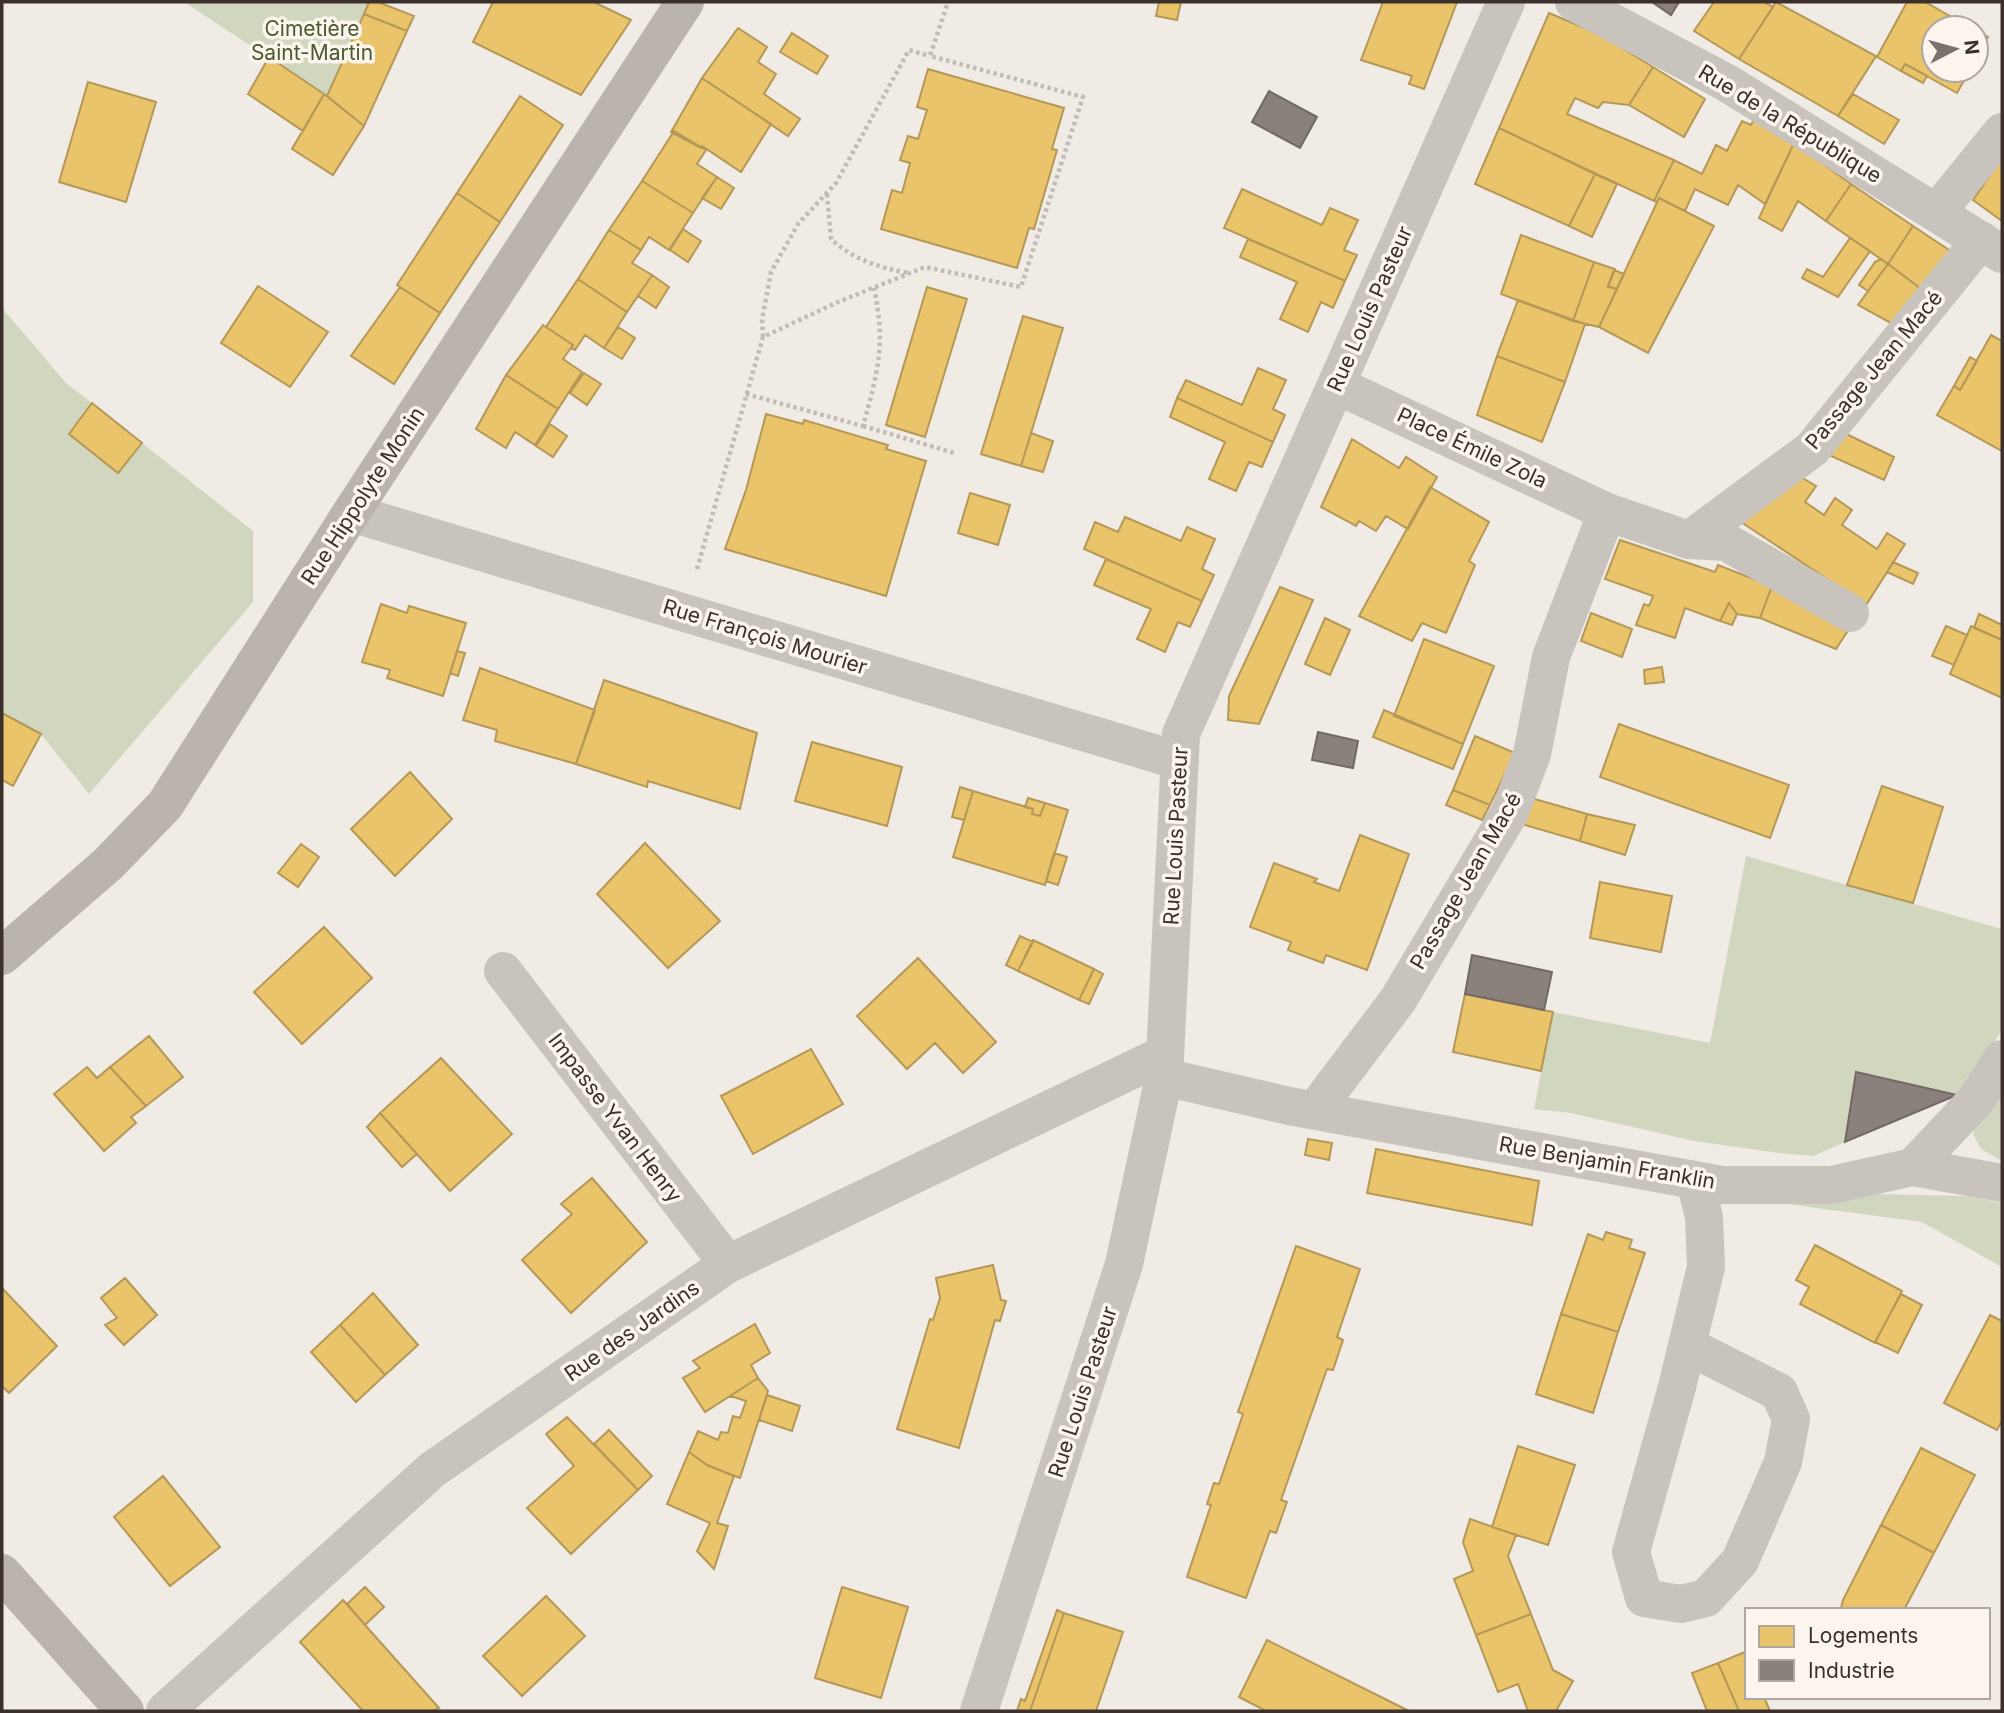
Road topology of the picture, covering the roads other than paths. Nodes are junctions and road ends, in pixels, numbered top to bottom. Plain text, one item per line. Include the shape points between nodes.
1 (685, 2) edge
2 (1506, 2) edge
3 (1574, 2) edge
4 (2002, 132) edge
5 (1936, 213) junction
6 (1992, 247) edge
7 (1336, 385) junction
8 (1607, 512) junction
9 (351, 513) junction
10 (1689, 540) junction
11 (1850, 613) dead end
12 (1180, 761) junction
13 (2, 957) edge
14 (503, 971) dead end
15 (2002, 1059) edge
16 (1165, 1066) junction
17 (1315, 1110) junction
18 (1913, 1167) junction
19 (1695, 1180) junction
20 (2002, 1183) edge
21 (728, 1264) junction
22 (1688, 1346) junction
23 (2, 1573) edge
24 (125, 1711) edge
25 (165, 1711) edge
26 (979, 1711) edge

1 - 9 street, Rue Hippolyte Monin
2 - 7 street, Rue Louis Pasteur
3 - 5 street, Rue de la République via 1727,83
4 - 5 street
5 - 6 street, Rue de la République
6 - 10 street, Passage Jean Macé via 1812,449
7 - 8 street, Place Émile Zola
7 - 12 street, Rue Louis Pasteur via 1181,734
8 - 10 street
8 - 17 street, Passage Jean Macé via 1551,657 1532,754 1510,812 1398,1000
9 - 12 street, Rue François Mourier
9 - 13 street, Rue Hippolyte Monin via 165,805 108,864
10 - 11 street via 1726,542
12 - 16 street, Rue Louis Pasteur
14 - 21 street, Impasse Yvan Henry
15 - 18 street via 1976,1100
16 - 17 street, Rue Benjamin Franklin
16 - 21 street, Rue des Jardins
16 - 26 street, Rue Louis Pasteur via 1124,1264
17 - 19 street, Rue Benjamin Franklin
18 - 19 street, Rue Benjamin Franklin via 1831,1185 1722,1185
18 - 20 street
19 - 22 street via 1706,1267
21 - 25 street, Rue des Jardins via 432,1470
22 - 22 street via 1779,1392 1791,1419 1783,1462 1740,1561 1706,1598 1681,1604 1644,1598 1630,1552
23 - 24 street

